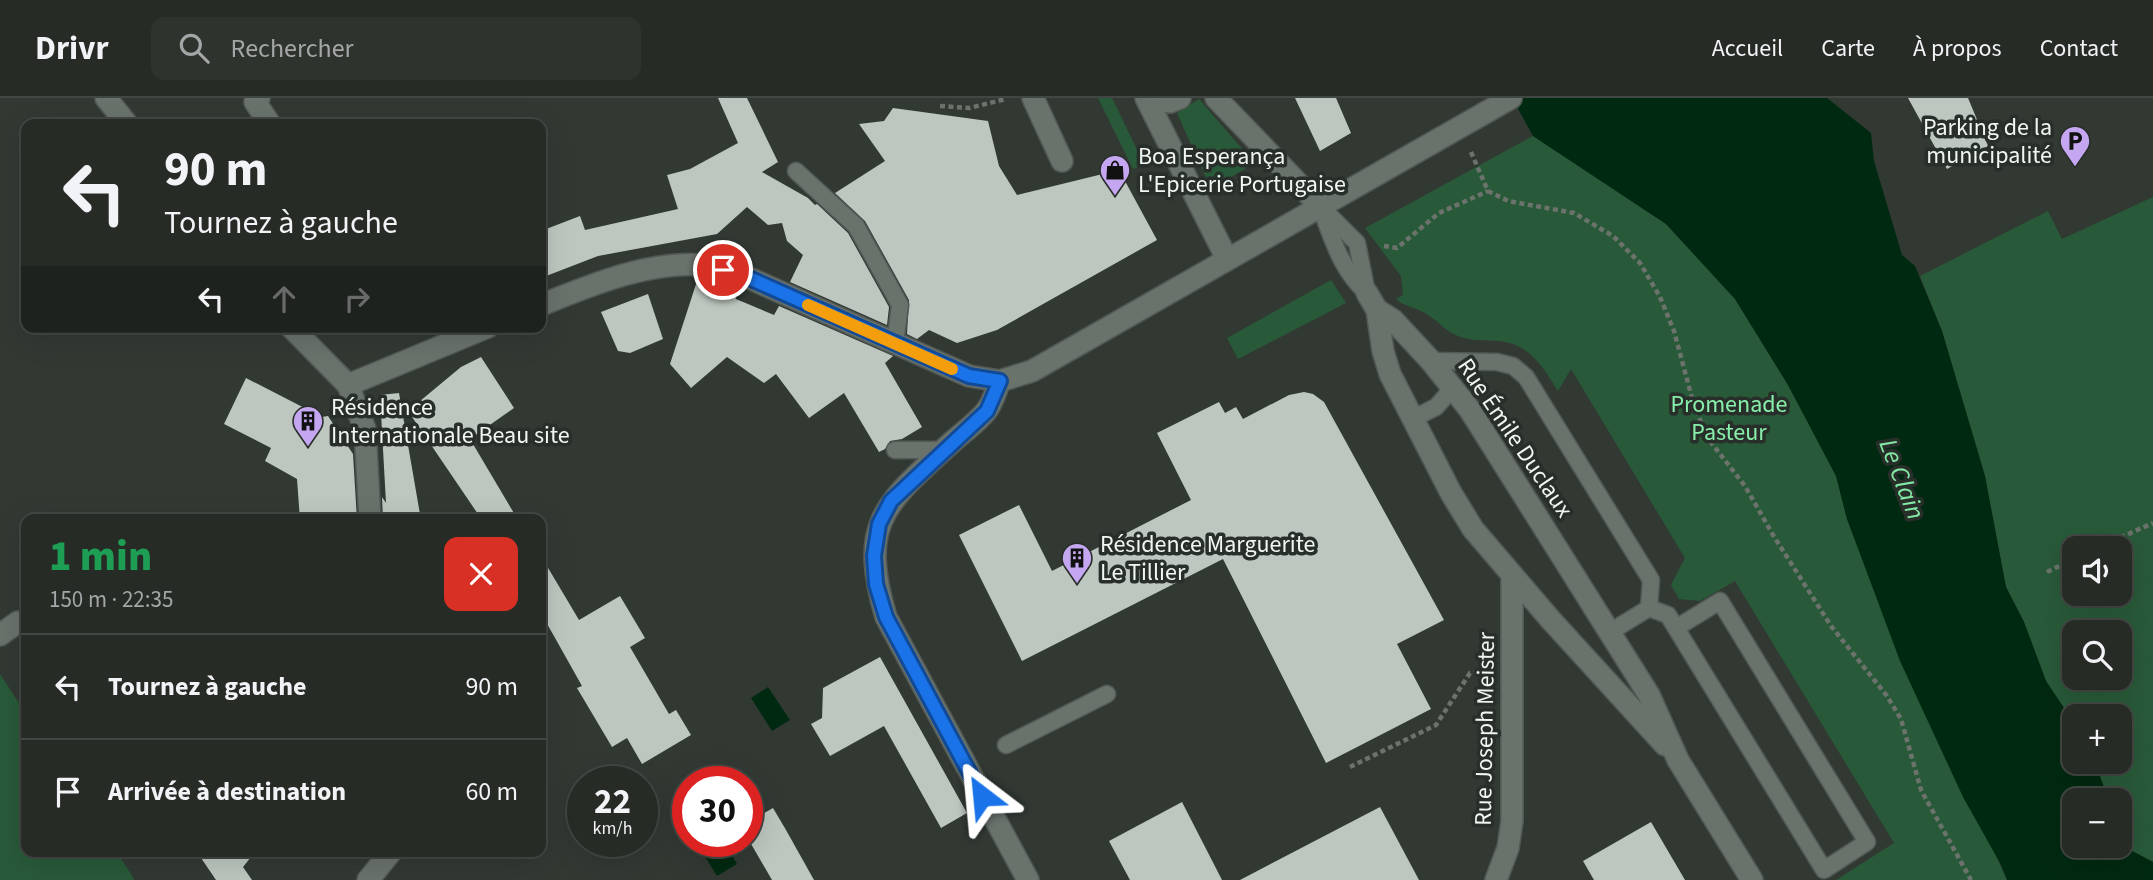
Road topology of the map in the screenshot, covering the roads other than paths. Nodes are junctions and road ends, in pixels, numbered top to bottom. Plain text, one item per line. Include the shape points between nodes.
1 (106, 98) edge
2 (1033, 98) edge
3 (1180, 98) edge
4 (1216, 98) edge
5 (255, 99) edge
6 (1146, 99) edge
7 (1506, 101) edge
8 (123, 119) edge
9 (267, 119) edge
10 (1062, 161) dead end
11 (796, 171) dead end
12 (1320, 206) junction
13 (1227, 259) junction
14 (1372, 301) junction
15 (546, 303) edge
16 (297, 333) edge
17 (474, 333) edge
18 (895, 344) junction
19 (1431, 362) junction
20 (1000, 381) junction
21 (348, 385) junction
22 (1453, 388) junction
23 (1412, 418) junction
24 (895, 450) dead end
25 (944, 450) junction
26 (370, 514) edge
27 (1512, 576) junction
28 (1649, 608) junction
29 (18, 622) dead end
30 (1676, 628) junction
31 (1610, 632) junction
32 (0, 635) edge
33 (1107, 694) dead end
34 (1006, 745) dead end
35 (1678, 760) junction
36 (387, 857) edge
37 (368, 880) edge
38 (1028, 880) edge
39 (1496, 880) edge
40 (1752, 880) edge

1 - 8 street
2 - 10 street
3 - 6 street via 1170,102
4 - 12 street
5 - 9 street
6 - 13 street
7 - 12 street
11 - 18 lane via 856,226 900,305
12 - 13 street
12 - 14 lane via 1337,253
12 - 14 lane via 1357,243
13 - 20 street via 1032,371
14 - 19 street, Rue Émile Duclaux
14 - 23 street, Rue Émile Duclaux via 1390,374
15 - 18 street via 599,282 666,266 705,265 740,274
16 - 21 street
17 - 21 street
18 - 20 street via 969,376
19 - 22 street, Rue Émile Duclaux
19 - 28 lane via 1497,362 1513,366 1526,377 1651,579
20 - 25 street via 987,411
21 - 26 street via 365,429
22 - 23 lane via 1436,407
22 - 31 street, Rue Émile Duclaux
23 - 27 street, Rue Émile Duclaux via 1473,529
24 - 25 lane
25 - 38 street via 891,501 879,524 876,584 886,617
27 - 35 street, Rue Émile Duclaux
27 - 39 street, Rue Joseph Meister via 1512,821
28 - 30 lane via 1668,615
28 - 31 lane
29 - 32 street
30 - 30 lane via 1720,601 1867,842 1824,870
31 - 35 street, Rue Émile Duclaux via 1649,695
33 - 34 lane
35 - 40 street, Rue Émile Duclaux
36 - 37 street

